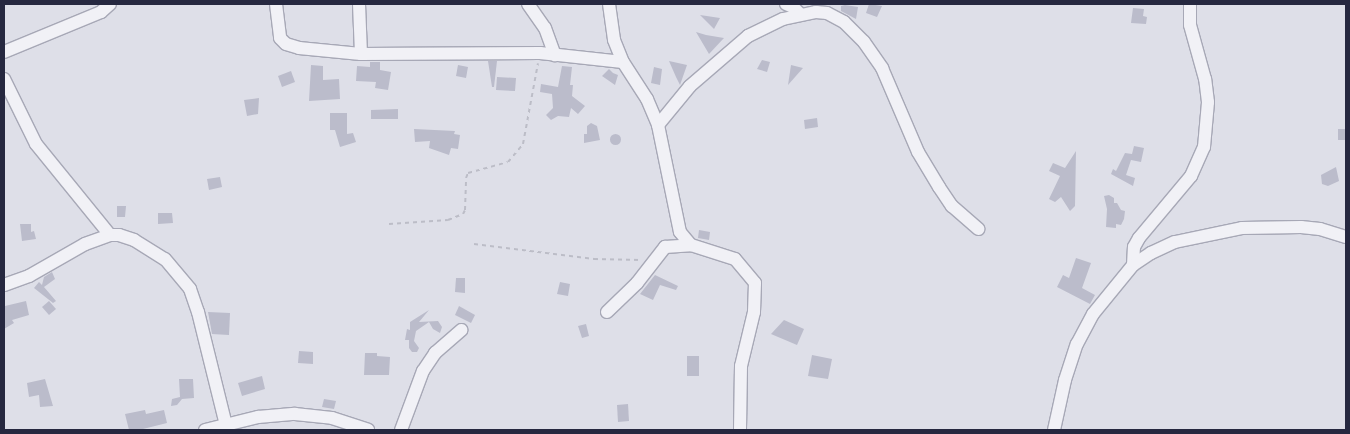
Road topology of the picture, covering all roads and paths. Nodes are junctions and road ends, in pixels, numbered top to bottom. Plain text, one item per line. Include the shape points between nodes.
1 (110, 4) edge
2 (276, 4) edge
3 (359, 4) edge
4 (528, 4) edge
5 (608, 4) edge
6 (786, 4) edge
7 (1190, 4) edge
8 (800, 14) junction
9 (4, 52) edge
10 (540, 53) junction
11 (361, 54) junction
12 (555, 55) junction
13 (623, 62) junction
14 (4, 79) edge
15 (658, 125) junction
16 (389, 224) dead end
17 (978, 230) dead end
18 (110, 235) junction
19 (1346, 237) edge
20 (474, 244) dead end
21 (691, 245) junction
22 (656, 258) junction
23 (1133, 265) junction
24 (4, 285) edge
25 (607, 312) dead end
26 (461, 330) dead end
27 (226, 425) junction
28 (205, 430) edge
29 (368, 430) edge
30 (401, 430) edge
31 (740, 430) edge
32 (1054, 430) edge

1 - 9 street via 101,12
2 - 11 street via 278,33 286,44
3 - 11 street
4 - 12 street via 545,28
5 - 13 street via 614,40
6 - 8 street
7 - 23 street via 1190,25 1208,102 1204,147 1191,176 1139,238 1134,247
8 - 15 street via 765,26 748,36 690,86
8 - 17 street via 816,12 836,16 864,42 882,68 918,152 939,187 952,206
10 - 11 street
10 - 12 street
10 - 16 path via 523,144 518,151 508,162 468,173 465,210 457,218
12 - 13 street
13 - 15 street via 647,99
14 - 18 street via 36,144
15 - 21 street via 676,219 680,232
18 - 24 street via 85,244 29,276
18 - 27 street via 134,240 165,258 190,289 208,343
19 - 23 street via 1301,227 1242,228 1174,242
20 - 22 path via 594,259
21 - 22 street via 665,247
21 - 31 street via 735,259 754,283 754,312 741,366
22 - 25 street via 637,283
23 - 32 street via 1093,314 1078,344 1065,380
26 - 30 street via 436,353 423,371
27 - 28 street
27 - 29 street via 258,417 295,414 332,418

